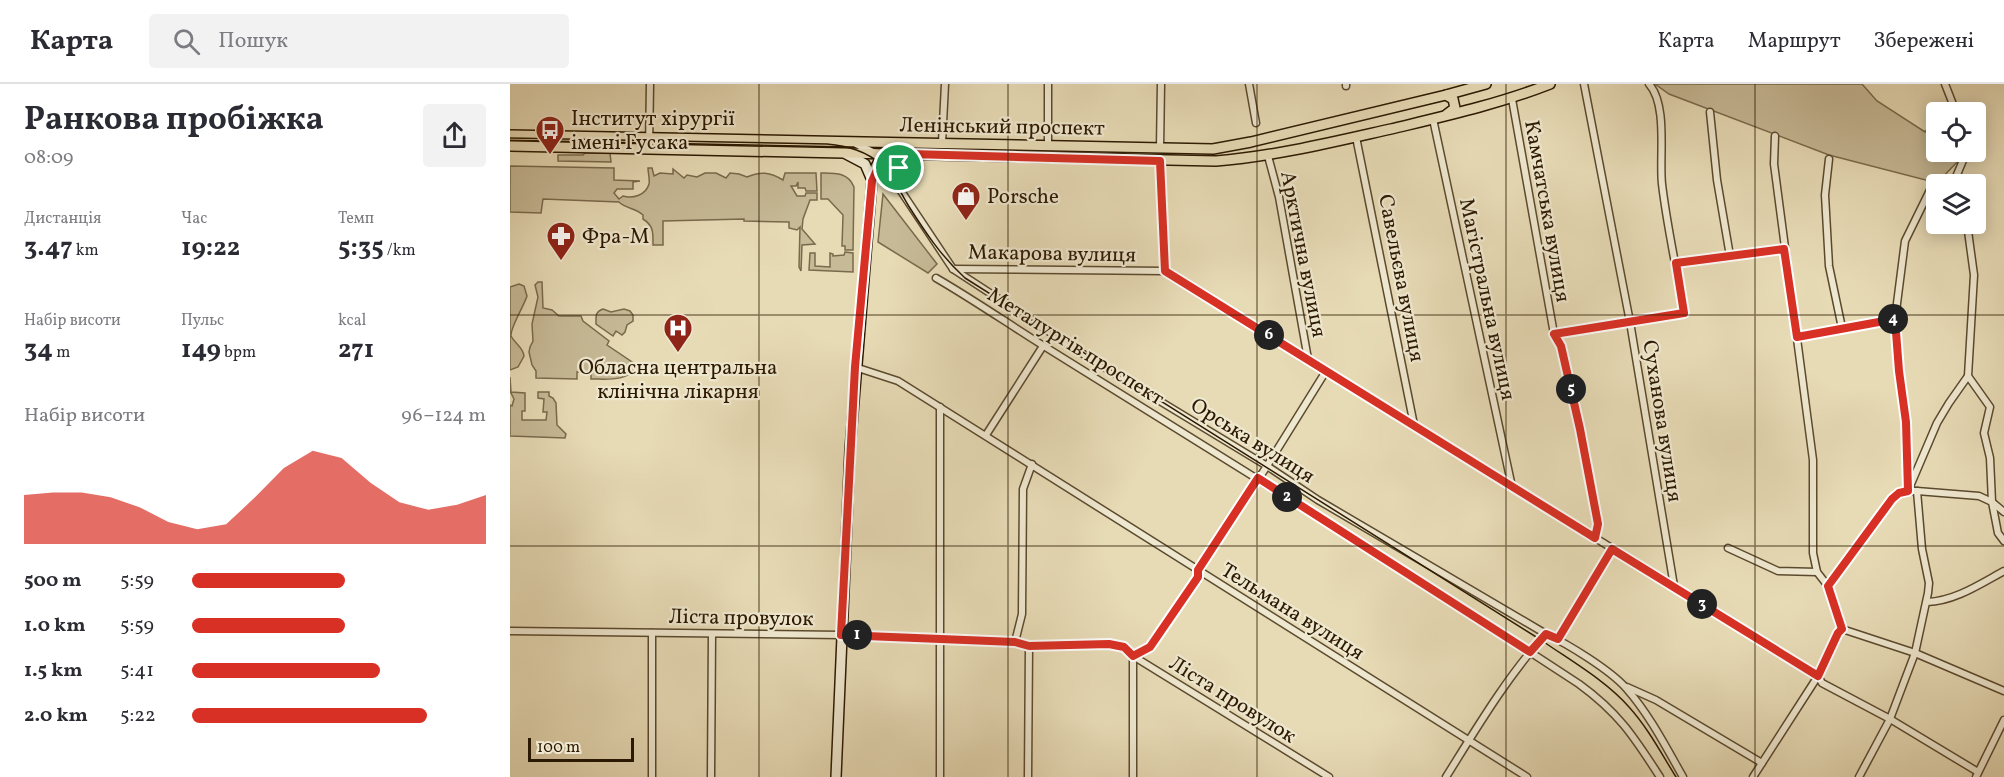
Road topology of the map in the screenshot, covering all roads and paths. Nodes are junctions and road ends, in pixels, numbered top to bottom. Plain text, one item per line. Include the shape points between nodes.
1 (650, 84) edge
2 (945, 84) edge
3 (1048, 84) edge
4 (1161, 84) edge
5 (1249, 84) edge
6 (1486, 84) edge
7 (1550, 84) edge
8 (1584, 84) edge
9 (1649, 84) edge
10 (1945, 84) edge
11 (1461, 91) junction
12 (1446, 96) junction
13 (1512, 99) junction
14 (1952, 102) edge
15 (1469, 110) junction
16 (1710, 112) dead end
17 (1445, 116) junction
18 (1433, 119) junction
19 (1256, 123) dead end
20 (510, 135) edge
21 (1775, 136) dead end
22 (650, 137) junction
23 (1356, 137) junction
24 (835, 140) junction
25 (918, 143) junction
26 (942, 143) junction
27 (1048, 145) junction
28 (510, 146) edge
29 (1160, 148) junction
30 (649, 149) junction
31 (844, 153) junction
32 (911, 154) junction
33 (1268, 156) junction
34 (882, 157) junction
35 (1829, 159) dead end
36 (1160, 161) junction
37 (872, 181) junction
38 (897, 184) junction
39 (1926, 198) edge
40 (1968, 234) edge
41 (1784, 249) junction
42 (1730, 256) junction
43 (1676, 263) junction
44 (953, 269) junction
45 (1165, 271) junction
46 (936, 278) dead end
47 (1895, 319) junction
48 (1630, 322) junction
49 (1842, 328) junction
50 (1554, 334) junction
51 (1797, 337) junction
52 (1044, 346) junction
53 (1308, 359) junction
54 (855, 367) junction
55 (1326, 371) junction
56 (1968, 376) junction
57 (940, 407) junction
58 (1414, 426) junction
59 (986, 435) junction
60 (1032, 464) junction
61 (1267, 466) junction
62 (1258, 478) junction
63 (1512, 487) junction
64 (1908, 491) junction
65 (1917, 491) junction
66 (1992, 502) junction
67 (2004, 512) edge
68 (1595, 538) junction
69 (2004, 541) edge
70 (1728, 548) dead end
71 (1612, 549) junction
72 (1198, 570) junction
73 (2004, 571) edge
74 (1817, 572) junction
75 (1674, 586) junction
76 (1828, 586) junction
77 (1927, 602) junction
78 (1842, 629) junction
79 (510, 631) edge
80 (652, 633) junction
81 (712, 634) junction
82 (1546, 634) junction
83 (841, 635) junction
84 (939, 639) junction
85 (1558, 639) junction
86 (1015, 642) junction
87 (1029, 646) junction
88 (1530, 652) junction
89 (1914, 653) junction
90 (1133, 656) junction
91 (1818, 676) junction
92 (1626, 687) junction
93 (2004, 691) edge
94 (1890, 719) junction
95 (2004, 720) edge
96 (1469, 741) junction
97 (1762, 763) junction
98 (1977, 775) edge
99 (652, 777) edge
100 (711, 777) edge
101 (836, 777) edge
102 (940, 777) edge
103 (1028, 777) edge
104 (1133, 777) edge
105 (1329, 777) edge
106 (1446, 777) edge
107 (1527, 777) edge
108 (1660, 777) edge
109 (1683, 777) edge
110 (1753, 777) edge
111 (1859, 777) edge

1 - 22 street
2 - 26 street
3 - 27 street
4 - 29 street
5 - 19 street
6 - 11 main road, Ленінський проспект
7 - 13 main road, Ленінський проспект
8 - 48 street, Суханова вулиця
9 - 43 street via 1655,90 1659,113 1662,186
10 - 14 street
11 - 12 main road, Ленінський проспект
11 - 15 main road via 1460,107
12 - 17 main road via 1453,99 1455,108
12 - 29 main road, Ленінський проспект via 1233,146
13 - 15 main road, Ленінський проспект
13 - 50 street, Камчатська вулиця
15 - 17 main road, Ленінський проспект
16 - 42 street
17 - 18 main road, Ленінський проспект
18 - 23 main road, Ленінський проспект
18 - 63 street, Магістральна вулиця
20 - 22 main road, Ленінський проспект
21 - 41 street via 1774,164
22 - 24 main road, Ленінський проспект
22 - 30 street
23 - 33 main road, Ленінський проспект
23 - 58 street, Савельєва вулиця
24 - 25 main road, Ленінський проспект
24 - 34 street via 854,143
25 - 26 main road, Ленінський проспект
25 - 34 main road via 894,147
26 - 27 main road, Ленінський проспект
27 - 29 main road, Ленінський проспект
28 - 30 main road, Ленінський проспект
30 - 31 main road, Ленінський проспект
31 - 34 main road, Ленінський проспект
31 - 37 main road via 865,164
32 - 34 main road, Ленінський проспект
32 - 36 main road, Ленінський проспект
32 - 38 street via 896,174
33 - 36 main road, Ленінський проспект
33 - 53 street, Арктична вулиця
34 - 37 main road
34 - 38 street, Орська вулиця
35 - 49 street via 1825,195 1829,266
36 - 45 street
37 - 54 main road
38 - 44 street, Орська вулиця
39 - 47 street via 1905,241
40 - 56 street via 1974,275
41 - 42 street
41 - 51 street
42 - 43 street
43 - 48 street via 1684,313
44 - 45 street, Макарова вулиця
44 - 61 street, Орська вулиця via 1097,363
45 - 53 street, Макарова вулиця
46 - 52 street, Металургів проспект
47 - 49 street
47 - 64 street via 1906,422
48 - 50 street
48 - 75 street, Суханова вулиця
49 - 51 street
50 - 68 street, Камчатська вулиця via 1561,346 1580,429 1598,524
51 - 74 street via 1813,460 1813,553
52 - 59 street
52 - 62 street, Металургів проспект
53 - 55 street, Макарова вулиця
54 - 57 street, Тельмана вулиця via 898,381
54 - 83 main road
55 - 58 street, Макарова вулиця
55 - 61 street
56 - 64 street via 1937,423
56 - 66 street via 1990,407 1984,433 1990,458
57 - 59 street, Тельмана вулиця
57 - 84 street
58 - 63 street, Макарова вулиця
59 - 60 street, Тельмана вулиця
60 - 72 street, Тельмана вулиця
60 - 86 street via 1023,489 1022,614
61 - 62 street
61 - 82 street, Орська вулиця
62 - 72 street
62 - 88 street, Металургів проспект
63 - 68 street, Макарова вулиця
64 - 65 street
64 - 76 street via 1892,499
65 - 66 street via 1979,496
65 - 77 street via 1929,583
66 - 67 street
66 - 69 street via 1998,533
68 - 71 street, Макарова вулиця
70 - 74 street via 1778,571
71 - 75 street, Макарова вулиця
71 - 85 street
72 - 90 street via 1198,577 1150,647
72 - 96 street, Тельмана вулиця
73 - 77 street via 1961,594 1941,602
74 - 76 street
75 - 91 street, Макарова вулиця
76 - 78 street
77 - 89 street
78 - 89 street
78 - 91 street
79 - 80 street, Ліста провулок
80 - 81 street, Ліста провулок
80 - 99 street
81 - 83 street, Ліста провулок
81 - 100 street
82 - 85 street, Орська вулиця
82 - 88 street
83 - 84 street, Ліста провулок
83 - 101 main road
84 - 86 street, Ліста провулок
84 - 102 street
85 - 92 street, Орська вулиця
86 - 87 street, Ліста провулок
87 - 90 street, Ліста провулок via 1109,644 1124,647
87 - 103 street
88 - 96 street
88 - 108 street, Металургів проспект via 1579,684 1620,718
89 - 93 street
89 - 94 street
90 - 104 street
90 - 105 street, Ліста провулок
91 - 94 street, Макарова вулиця via 1822,683
91 - 97 street
92 - 97 street, Орська вулиця via 1656,700
92 - 109 street, Орська вулиця
94 - 98 street, Макарова вулиця
94 - 111 street
95 - 98 street
96 - 106 street
96 - 107 street, Тельмана вулиця
97 - 110 street

